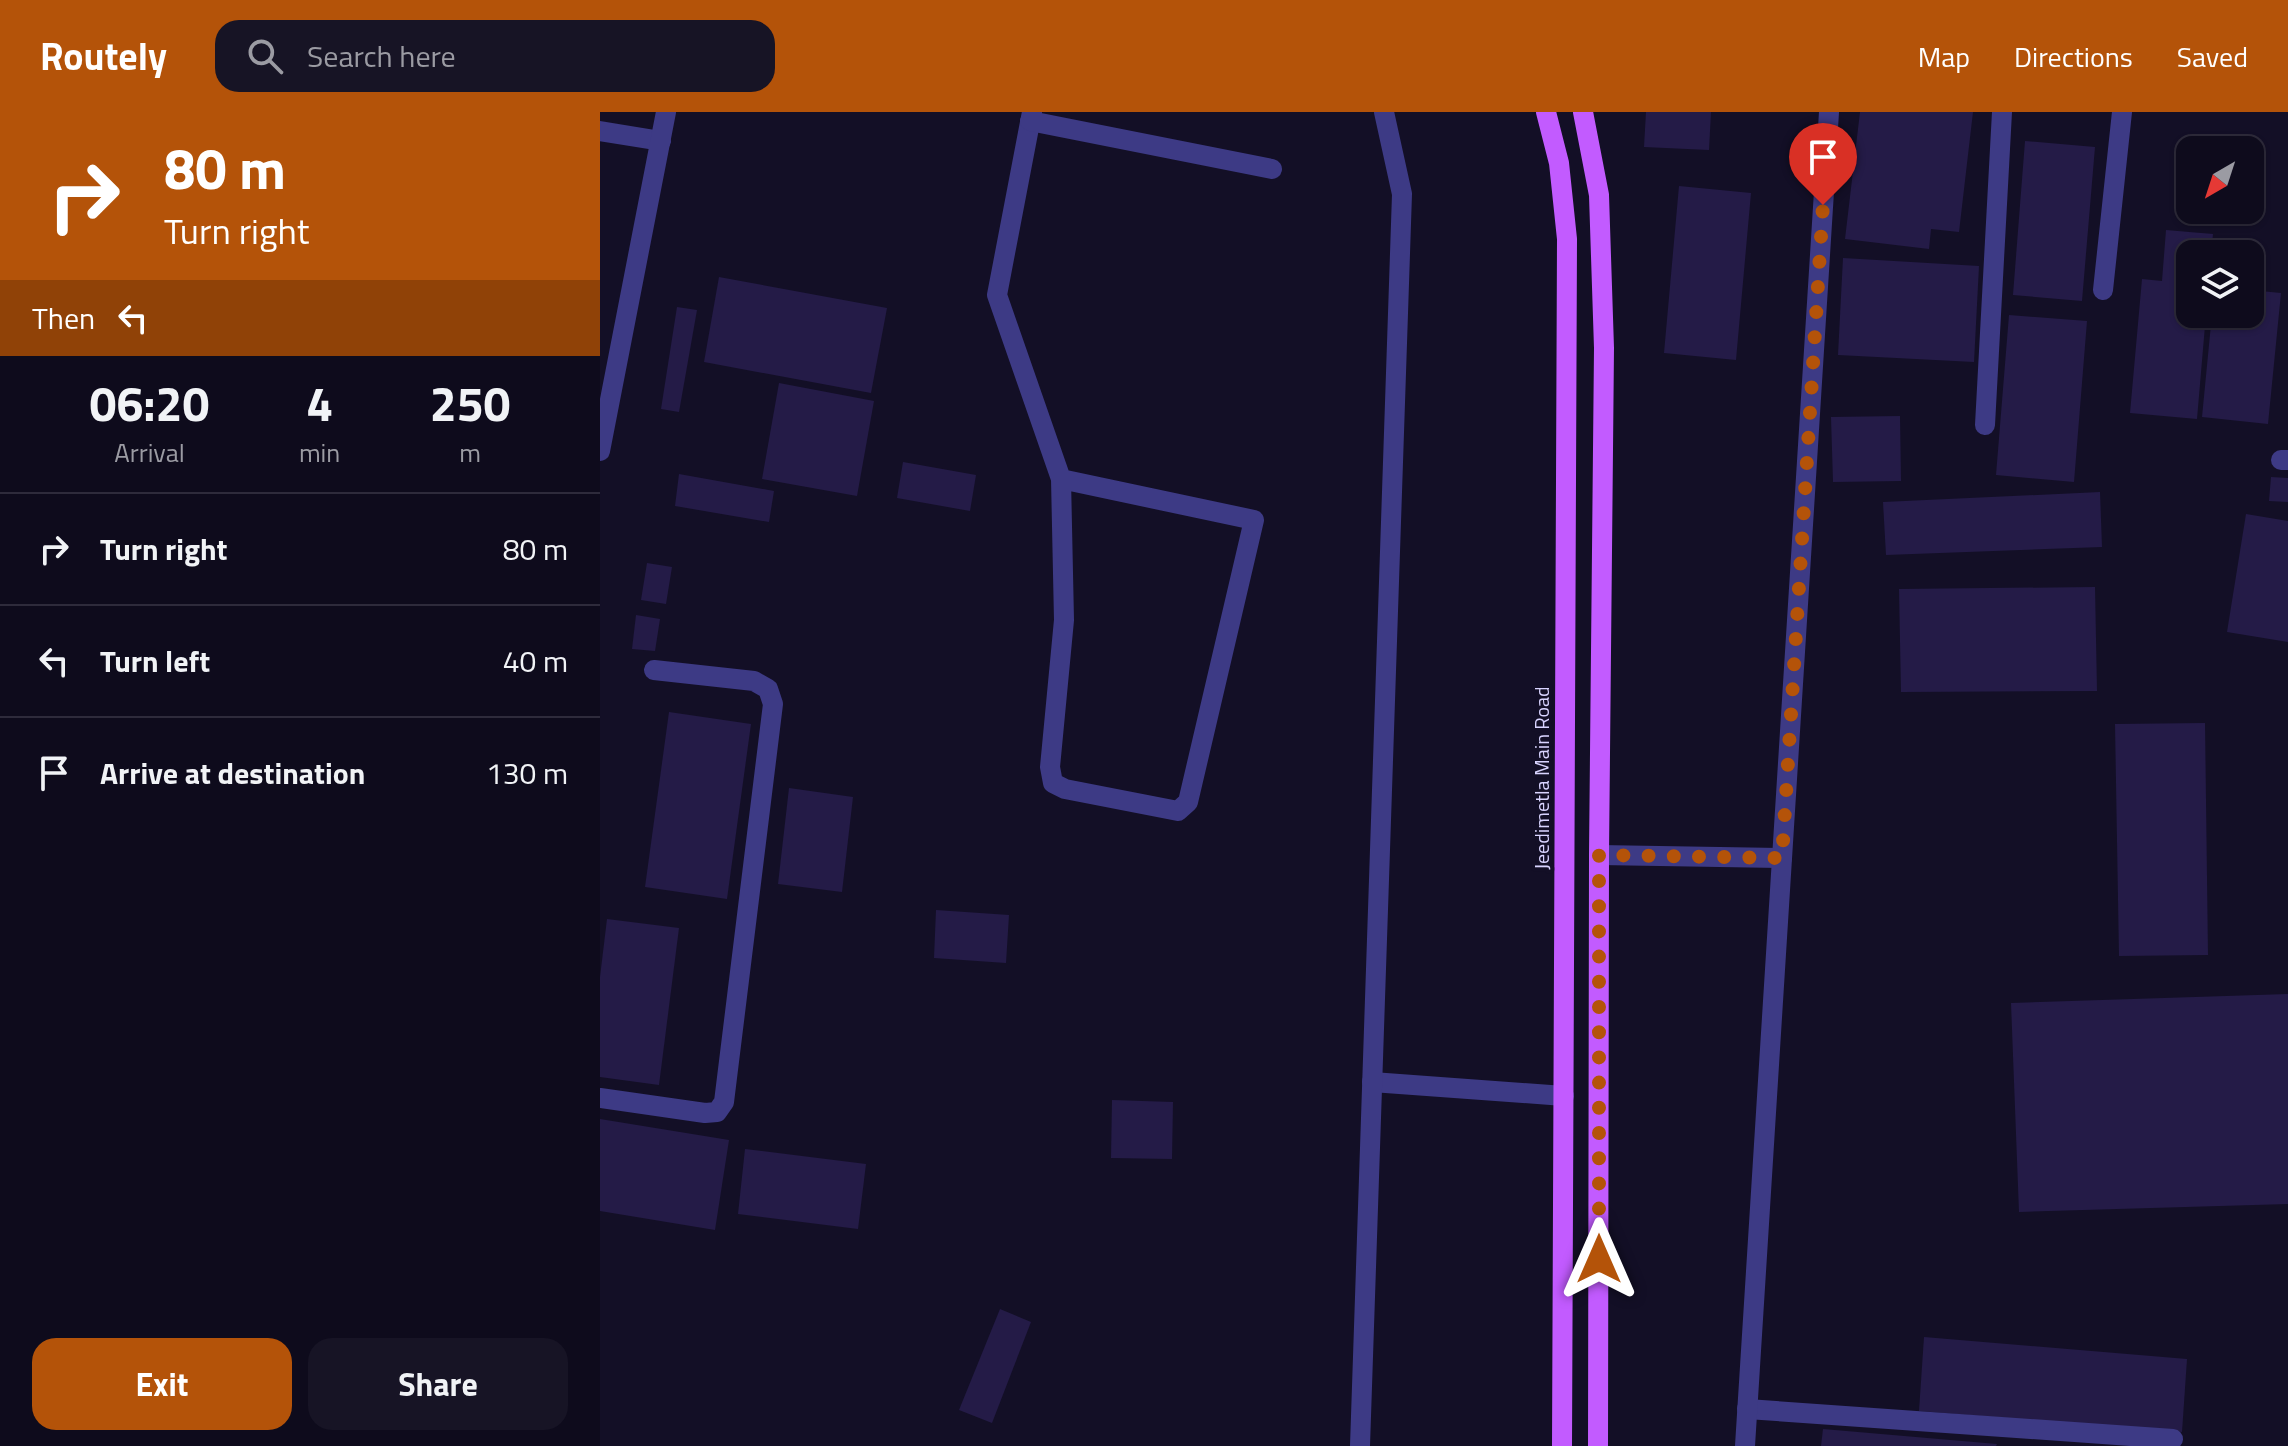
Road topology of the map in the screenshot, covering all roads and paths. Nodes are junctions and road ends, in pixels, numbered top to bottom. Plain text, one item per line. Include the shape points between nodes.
1 (666, 112) edge
2 (1384, 112) edge
3 (1546, 112) edge
4 (1583, 112) edge
5 (1829, 112) edge
6 (2002, 112) edge
7 (2122, 112) edge
8 (1031, 117) edge
9 (600, 131) edge
10 (661, 141) junction
11 (1272, 169) dead end
12 (2103, 290) dead end
13 (1985, 425) dead end
14 (600, 451) edge
15 (1061, 479) junction
16 (654, 670) dead end
17 (1599, 855) junction
18 (1782, 858) junction
19 (1372, 1082) junction
20 (1564, 1096) junction
21 (600, 1098) edge
22 (1747, 1409) junction
23 (2173, 1439) dead end
24 (1360, 1446) edge
25 (1562, 1446) edge
26 (1598, 1446) edge
27 (1745, 1446) edge

1 - 10 street
2 - 19 street via 1402,194
3 - 20 main road, Jeedimetla Main Road via 1559,163 1567,239
4 - 17 main road via 1603,243
5 - 18 street
6 - 13 street
7 - 12 street
8 - 11 street
8 - 15 street via 997,295
9 - 10 street
10 - 14 street
15 - 15 street via 1064,620 1050,767 1053,783 1178,811 1188,802 1254,520
16 - 21 street via 754,681 768,689 773,704 724,1102 717,1112 705,1113
17 - 18 street
17 - 26 main road
18 - 22 street
19 - 20 street
19 - 24 street
20 - 25 main road, Jeedimetla Main Road
22 - 23 street
22 - 27 street

